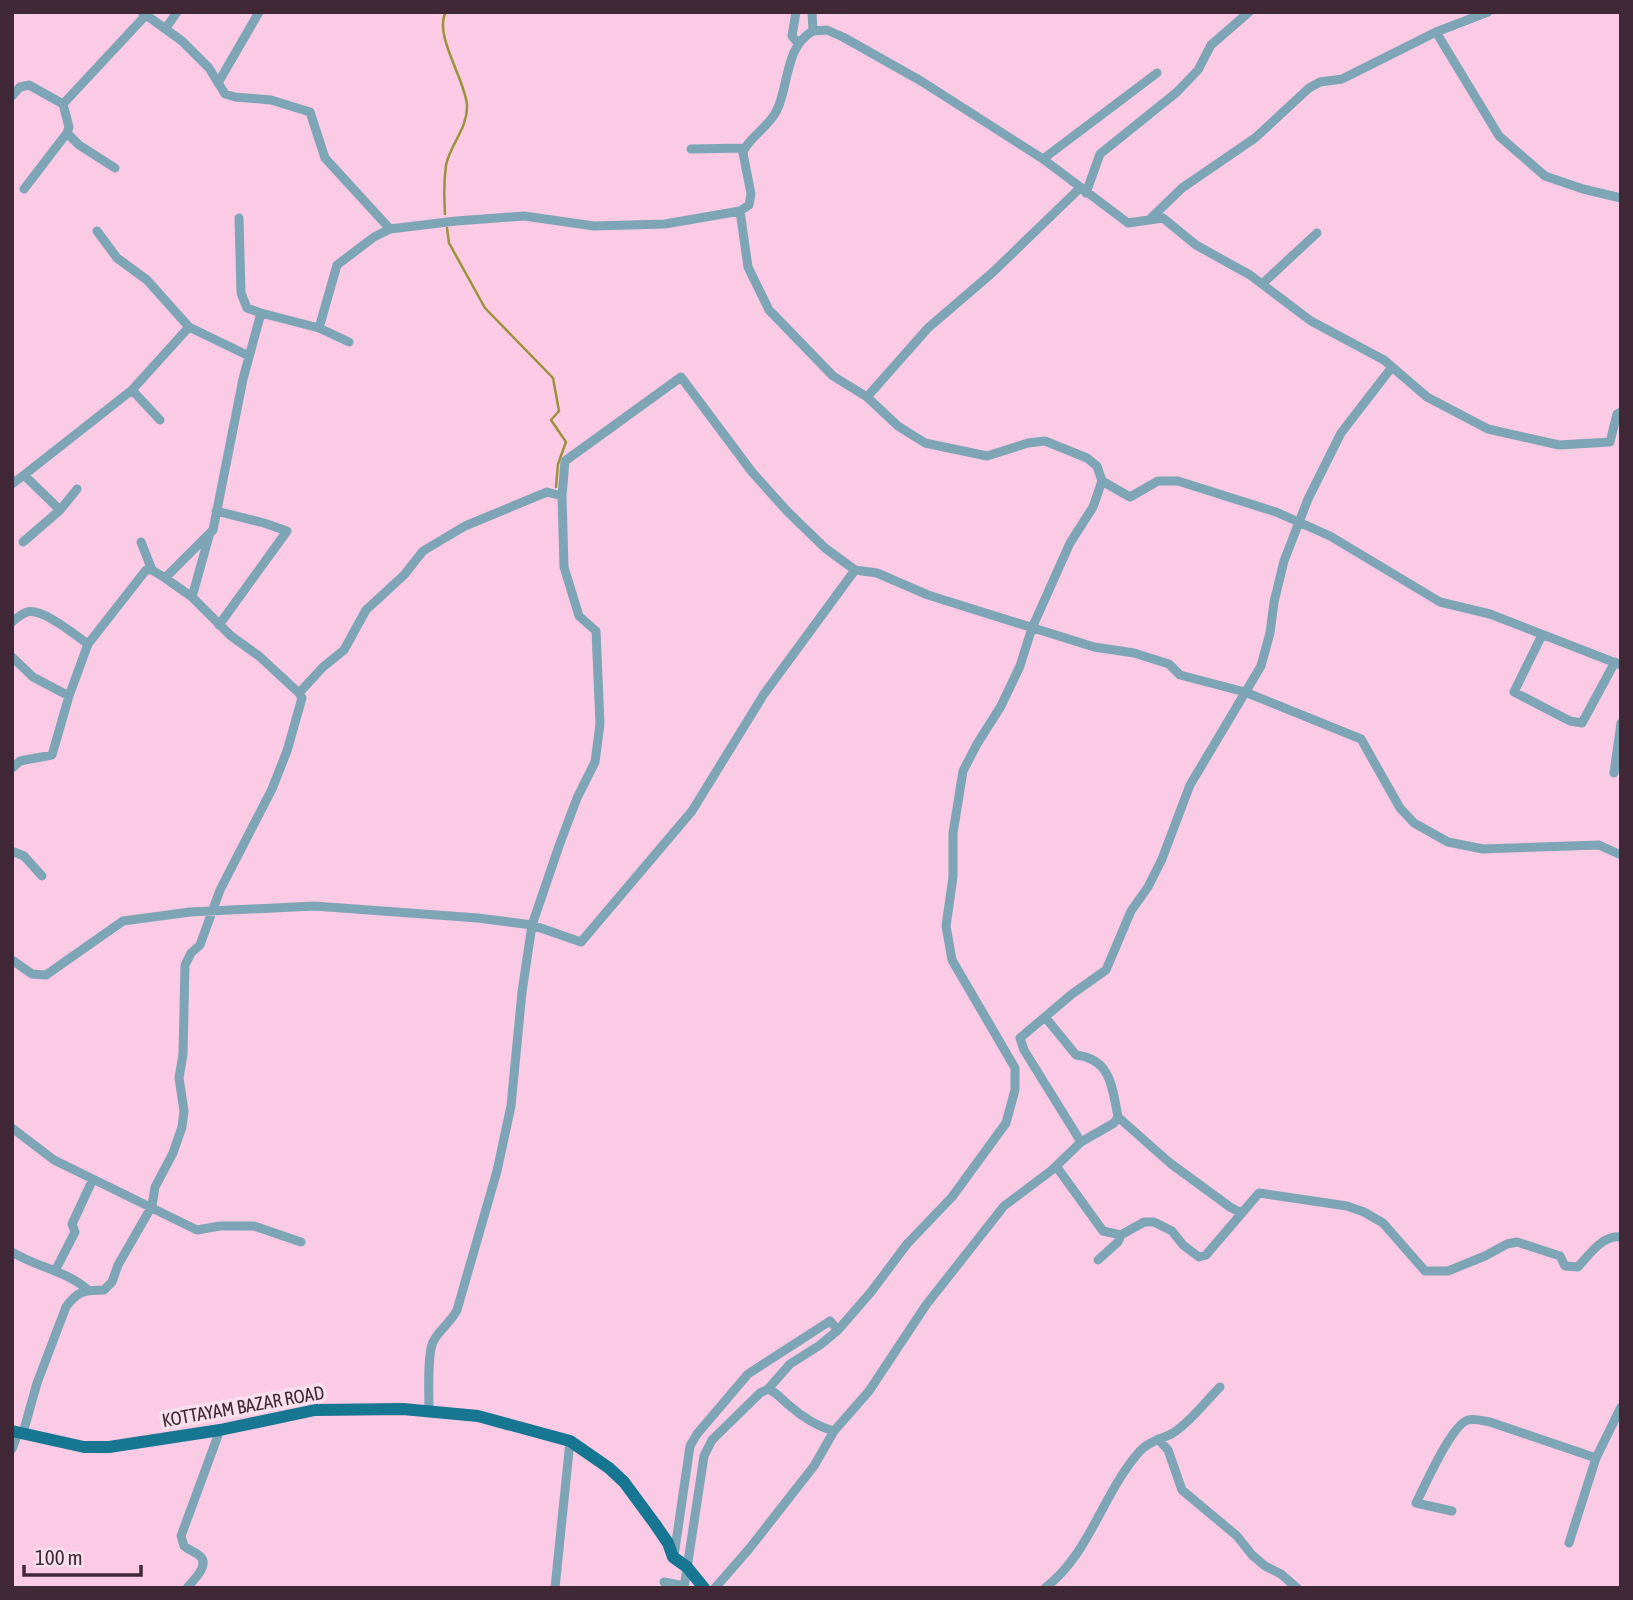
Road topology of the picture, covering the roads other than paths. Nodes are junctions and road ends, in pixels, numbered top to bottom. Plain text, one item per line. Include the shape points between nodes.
1 (177, 12) edge
2 (259, 12) edge
3 (796, 12) edge
4 (812, 12) edge
5 (1249, 12) edge
6 (1488, 12) edge
7 (144, 14) edge
8 (166, 28) junction
9 (813, 31) junction
10 (1436, 32) junction
11 (798, 43) junction
12 (1157, 73) dead end
13 (218, 83) junction
14 (12, 96) edge
15 (62, 104) junction
16 (67, 133) junction
17 (745, 148) junction
18 (691, 149) dead end
19 (1044, 159) junction
20 (115, 169) dead end
21 (24, 189) dead end
22 (1083, 190) junction
23 (1621, 198) edge
24 (740, 211) junction
25 (239, 218) dead end
26 (1149, 220) junction
27 (390, 229) junction
28 (97, 231) dead end
29 (1317, 233) dead end
30 (1262, 284) junction
31 (261, 313) junction
32 (189, 327) junction
33 (319, 328) junction
34 (349, 342) dead end
35 (248, 356) junction
36 (1392, 367) junction
37 (132, 390) junction
38 (867, 397) junction
39 (1621, 412) edge
40 (160, 420) dead end
41 (24, 475) junction
42 (1102, 481) junction
43 (12, 484) edge
44 (77, 489) dead end
45 (562, 496) junction
46 (60, 510) junction
47 (216, 511) junction
48 (1298, 520) junction
49 (209, 536) junction
50 (23, 542) dead end
51 (141, 542) dead end
52 (152, 570) junction
53 (855, 570) junction
54 (165, 578) junction
55 (192, 597) junction
56 (12, 622) edge
57 (219, 625) junction
58 (1032, 628) junction
59 (1542, 635) junction
60 (88, 645) junction
61 (12, 657) edge
62 (1618, 663) edge
63 (1245, 692) junction
64 (299, 693) junction
65 (69, 696) junction
66 (1621, 723) edge
67 (16, 759) edge
68 (12, 768) edge
69 (1614, 773) dead end
70 (12, 853) edge
71 (1621, 855) edge
72 (42, 876) dead end
73 (213, 911) junction
74 (532, 925) junction
75 (12, 960) edge
76 (1045, 1017) junction
77 (1020, 1038) junction
78 (1005, 1049) junction
79 (1118, 1117) junction
80 (12, 1128) edge
81 (1081, 1142) junction
82 (1056, 1166) junction
83 (93, 1179) junction
84 (152, 1206) junction
85 (1241, 1213) junction
86 (1121, 1235) junction
87 (1621, 1237) edge
88 (301, 1242) dead end
89 (12, 1252) edge
90 (1098, 1260) dead end
91 (55, 1271) junction
92 (88, 1290) junction
93 (838, 1330) junction
94 (1220, 1387) dead end
95 (768, 1389) junction
96 (1621, 1407) edge
97 (429, 1412) junction
98 (220, 1430) junction
99 (834, 1431) junction
100 (18, 1432) edge
101 (1158, 1439) junction
102 (570, 1441) junction
103 (12, 1449) edge
104 (1596, 1458) junction
105 (1452, 1511) dead end
106 (1569, 1542) dead end
107 (673, 1557) junction
108 (686, 1566) junction
109 (664, 1582) dead end
110 (684, 1587) edge
111 (187, 1588) edge
112 (555, 1588) edge
113 (704, 1588) edge
114 (715, 1588) edge
115 (1045, 1588) edge
116 (1297, 1588) edge

1 - 8 street
2 - 13 street
3 - 11 street via 792,36
4 - 9 street
5 - 22 street via 1211,45 1198,70 1177,92 1100,154
6 - 10 street
7 - 8 street
7 - 15 street
8 - 13 street via 209,68
9 - 11 street
9 - 19 street via 827,30 874,54
10 - 23 street via 1499,135 1517,152 1545,176
10 - 26 street via 1342,79 1309,88 1255,138 1182,188
11 - 17 street via 779,107
12 - 19 street
13 - 27 street via 225,94 271,100 310,112 325,158
14 - 15 street via 29,85
15 - 16 street
16 - 20 street
16 - 21 street
17 - 18 street
17 - 24 street via 751,194 749,205
19 - 22 street
22 - 26 street via 1128,223
22 - 38 street via 928,328
24 - 27 street via 665,224 594,226 524,216
24 - 38 street via 748,267 769,310 833,376
25 - 31 street via 241,293 247,308
26 - 30 street via 1163,218 1196,245
27 - 33 street via 337,265
28 - 32 street via 117,257 147,280
29 - 30 street
30 - 36 street via 1311,321
31 - 33 street
31 - 35 street
32 - 35 street
32 - 37 street
33 - 34 street
35 - 47 street
36 - 39 street via 1427,397 1488,429 1559,445 1610,442
36 - 48 street via 1341,433
37 - 40 street
37 - 41 street
38 - 42 street via 925,443 987,456 1045,441 1087,458 1097,466
41 - 43 street
41 - 46 street
42 - 48 street via 1130,497 1158,481 1178,481
42 - 58 street
44 - 46 street
45 - 53 street via 565,461 681,377 787,511
45 - 64 street via 547,492 465,526 424,551 366,610 344,650
45 - 74 street via 564,568 579,616 596,631 600,724 595,762 577,798
46 - 50 street
47 - 49 street
47 - 57 street via 287,531
48 - 59 street via 1440,602 1490,614
48 - 63 street via 1273,601 1261,666
49 - 54 street
49 - 55 street
51 - 52 street
52 - 54 street
52 - 60 street via 146,570
53 - 58 street via 877,573 928,595
53 - 74 street via 764,694 692,811 592,931 581,942
54 - 55 street
55 - 57 street
56 - 60 street via 33,612
57 - 64 street
58 - 63 street via 1094,647 1145,656 1172,665 1180,675
58 - 78 street via 1001,706 962,771 946,926 952,960
59 - 62 street
59 - 62 street via 1514,692 1570,721 1582,723
60 - 65 street
61 - 65 street via 33,677
63 - 71 street via 1361,739 1400,808 1414,823 1448,842 1483,849 1599,845
63 - 76 street via 1190,785 1162,859 1131,911 1107,970
64 - 73 street via 302,698 282,764
65 - 67 street via 52,755
66 - 69 street
67 - 68 street
70 - 72 street via 24,856
73 - 74 street via 314,906
73 - 75 street via 123,921 46,975 32,974
73 - 84 street via 200,945 185,965 179,1078 184,1111
74 - 97 street via 511,1106 457,1310 432,1348
76 - 77 street
76 - 79 street via 1076,1055 1088,1056 1108,1073
77 - 78 street
77 - 81 street
78 - 93 street via 1015,1079 1006,1123 952,1197 907,1244
79 - 81 street
79 - 85 street via 1170,1163
80 - 83 street via 54,1160
81 - 82 street
82 - 86 street via 1103,1231
82 - 99 street via 1004,1206 926,1305 869,1391
83 - 84 street
83 - 91 street
84 - 88 street via 197,1230 254,1226
84 - 92 street via 113,1282 104,1290
85 - 86 street via 1203,1257 1154,1222 1144,1222
85 - 87 street via 1259,1193 1347,1206 1382,1223 1425,1271 1448,1270 1517,1242 1560,1256 1565,1266 1578,1267 1605,1240
86 - 90 street
89 - 91 street
91 - 92 street
92 - 100 street via 74,1296 66,1307
93 - 95 street via 790,1364
93 - 107 street via 830,1321 748,1374 698,1434 690,1446
94 - 101 street via 1174,1432
95 - 99 street
95 - 108 street via 733,1418 707,1449
96 - 104 street
97 - 98 main road, KOTTAYAM BAZAR ROAD via 315,1410
97 - 102 main road, KOTTAYAM BAZAR ROAD via 478,1416
98 - 100 main road, KOTTAYAM BAZAR ROAD via 109,1447 84,1447
98 - 111 street via 181,1536 184,1546 203,1562
99 - 114 street via 814,1466
100 - 103 street
101 - 115 street via 1142,1448 1117,1478 1080,1547 1060,1576
101 - 116 street via 1168,1450 1182,1490 1265,1566
102 - 107 main road, KOTTAYAM BAZAR ROAD via 624,1482
102 - 112 street
104 - 105 street via 1490,1422 1465,1420 1416,1503
104 - 106 street
107 - 108 main road, KOTTAYAM BAZAR ROAD
108 - 110 street
108 - 113 main road, KOTTAYAM BAZAR ROAD
109 - 110 street

